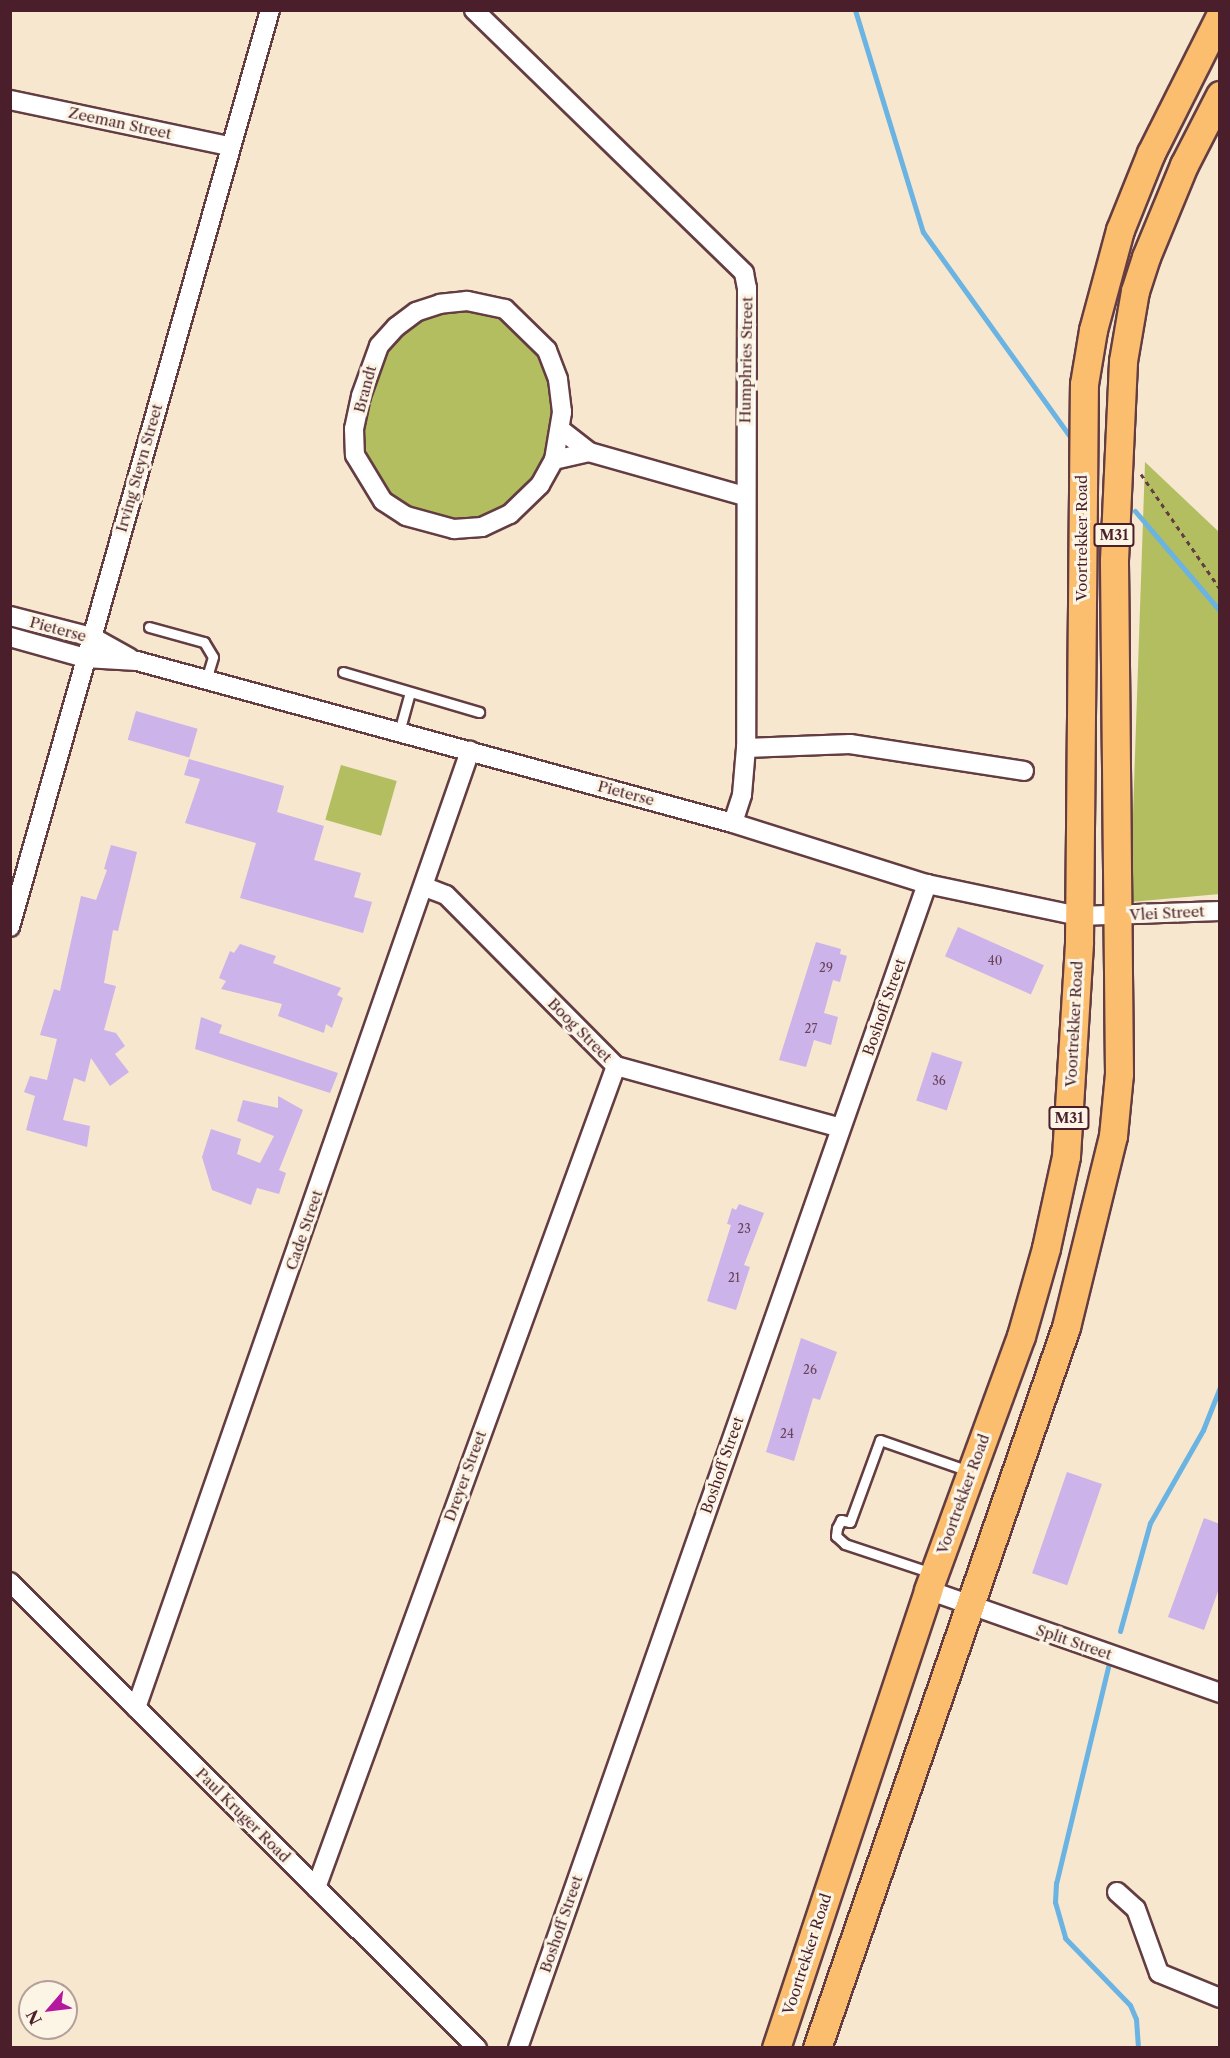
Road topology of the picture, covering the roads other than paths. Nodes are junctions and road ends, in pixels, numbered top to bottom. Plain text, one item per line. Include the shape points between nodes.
1 (270, 10) edge
2 (474, 10) edge
3 (1220, 16) edge
4 (1220, 95) edge
5 (10, 100) edge
6 (229, 146) junction
7 (560, 429) junction
8 (589, 452) junction
9 (554, 460) junction
10 (744, 496) junction
11 (10, 615) edge
12 (149, 627) dead end
13 (10, 637) edge
14 (92, 637) junction
15 (86, 658) junction
16 (137, 661) junction
17 (344, 672) dead end
18 (206, 680) junction
19 (410, 692) junction
20 (479, 712) dead end
21 (399, 732) junction
22 (746, 748) junction
23 (470, 751) junction
24 (1024, 771) dead end
25 (733, 823) junction
26 (927, 884) junction
27 (425, 887) junction
28 (1220, 911) edge
29 (1079, 916) junction
30 (1115, 916) junction
31 (10, 927) edge
32 (616, 1066) junction
33 (841, 1128) junction
34 (971, 1472) junction
35 (10, 1582) edge
36 (931, 1582) junction
37 (969, 1604) junction
38 (1220, 1693) edge
39 (136, 1708) junction
40 (316, 1888) junction
41 (1117, 1892) dead end
42 (1220, 1998) edge
43 (477, 2048) edge
44 (518, 2048) edge
45 (776, 2048) edge
46 (817, 2048) edge

1 - 6 street, Irving Steyn Street
2 - 10 street, Humphries Street via 744,273
3 - 29 main road, Voortrekker Road / M31 via 1151,153 1120,230 1083,384
4 - 30 main road, M31 via 1184,165 1146,257 1135,291 1122,361 1114,560
5 - 6 street, Zeeman Street
6 - 14 street, Irving Steyn Street
7 - 8 street
7 - 9 street, Brandt
7 - 9 street, Brandt via 558,380 547,350 505,309 467,301 416,312 396,327 380,346 361,396 354,429 356,455 367,480 383,501 406,516 454,529 482,527 510,514 540,485
8 - 9 street
8 - 10 street
10 - 22 street, Humphries Street
11 - 14 street, Pieterse
12 - 18 lane via 204,642 213,657
13 - 15 street, Pieterse
14 - 15 street, Irving Steyn Street
14 - 16 street, Pieterse
15 - 16 street, Pieterse
15 - 31 street, Irving Steyn Street
16 - 18 street, Pieterse
17 - 19 lane
18 - 21 street, Pieterse
19 - 20 lane
19 - 21 lane
21 - 23 street, Pieterse
22 - 24 street via 850,744
22 - 25 street, Humphries Street via 742,795
23 - 25 street, Pieterse
23 - 27 street, Cade Street
25 - 26 street, Pieterse
26 - 29 street, Pieterse
26 - 33 street, Boshoff Street
27 - 32 street, Boog Street via 446,895
27 - 39 street, Cade Street
28 - 30 street, Vlei Street
29 - 30 street, Pieterse
29 - 34 main road, Voortrekker Road / M31 via 1066,1156 1021,1336
30 - 37 main road, M31 via 1119,1074 1113,1136 1101,1194 1066,1327
32 - 33 street, Boog Street
32 - 40 street, Dreyer Street
33 - 44 street, Boshoff Street
34 - 36 main road, Voortrekker Road / M31
34 - 36 lane via 879,1440 850,1522 841,1520 837,1528 837,1539 845,1544
35 - 39 street, Paul Kruger Road
36 - 37 street, Split Street
36 - 45 main road, Voortrekker Road / M31
37 - 38 street, Split Street
37 - 46 main road, M31
39 - 40 street, Paul Kruger Road
40 - 43 street, Paul Kruger Road
41 - 42 street via 1136,1909 1159,1973

